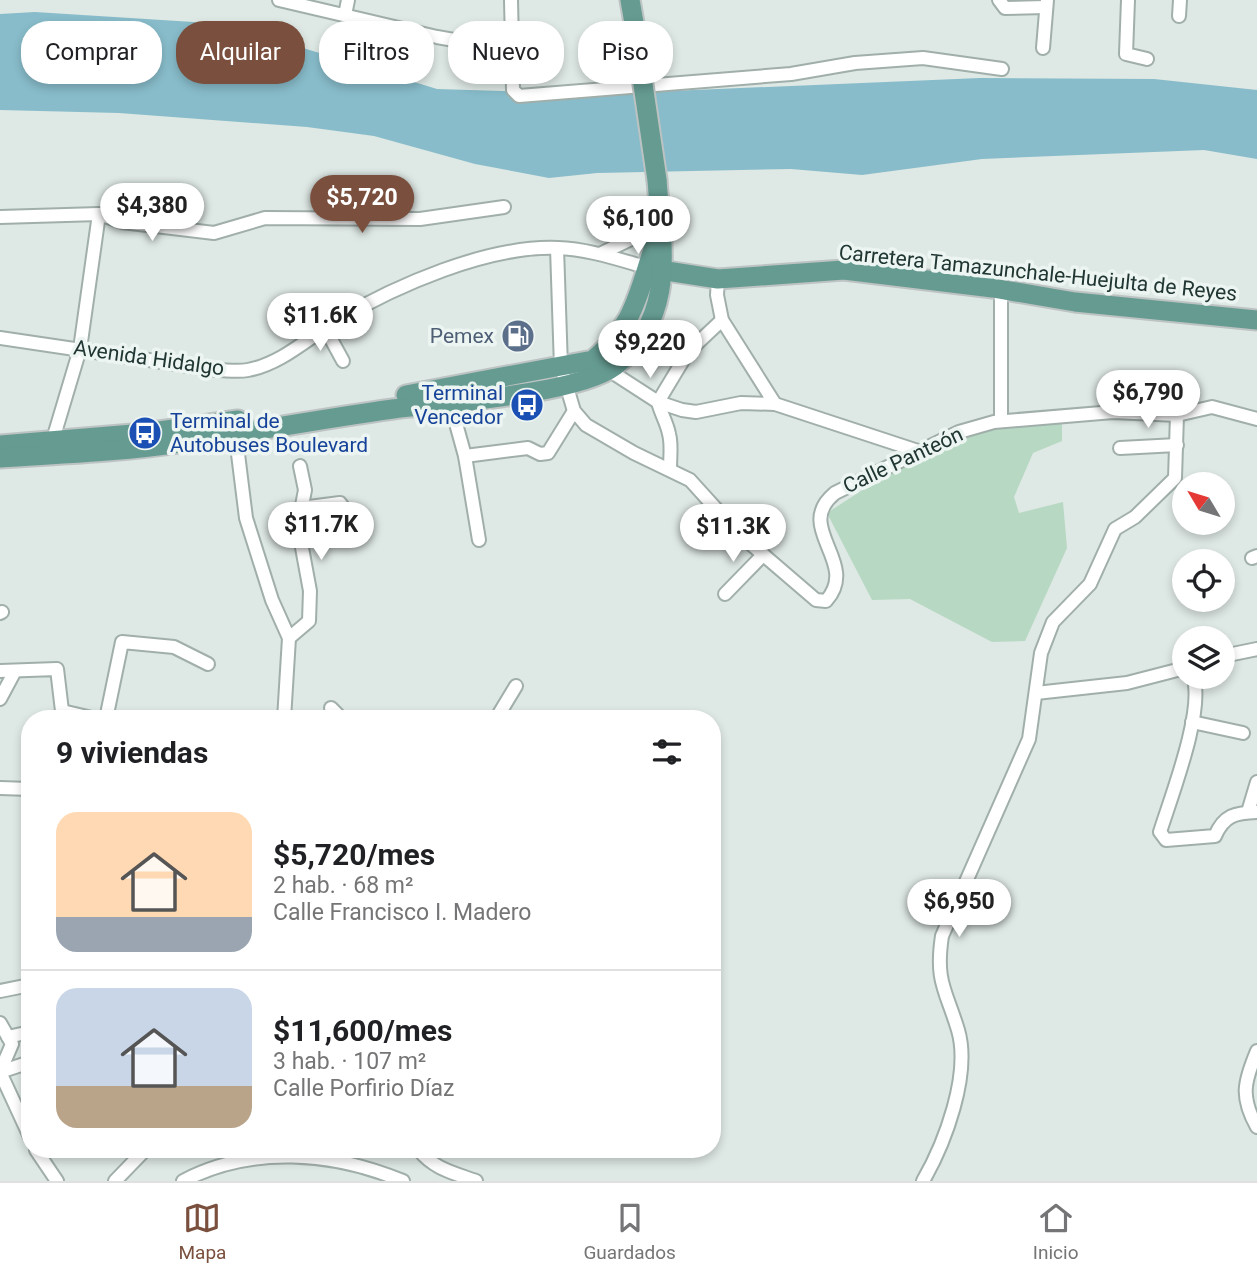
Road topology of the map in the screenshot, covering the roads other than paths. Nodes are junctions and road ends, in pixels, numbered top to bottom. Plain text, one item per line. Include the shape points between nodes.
1 (279, 0) edge
2 (348, 0) edge
3 (511, 0) edge
4 (1128, 0) edge
5 (1181, 0) edge
6 (1000, 2) edge
7 (1047, 4) edge
8 (634, 8) edge
9 (345, 15) junction
10 (1179, 16) dead end
11 (511, 21) edge
12 (448, 39) edge
13 (1043, 48) dead end
14 (1147, 59) dead end
15 (1002, 69) dead end
16 (514, 84) edge
17 (504, 206) dead end
18 (99, 214) junction
19 (0, 217) edge
20 (660, 226) junction
21 (556, 248) junction
22 (600, 254) junction
23 (655, 269) junction
24 (718, 278) junction
25 (1001, 290) junction
26 (722, 320) junction
27 (1257, 320) edge
28 (325, 328) junction
29 (0, 338) edge
30 (80, 349) junction
31 (343, 362) dead end
32 (607, 369) junction
33 (562, 376) junction
34 (450, 402) junction
35 (658, 402) junction
36 (775, 404) junction
37 (574, 411) junction
38 (1177, 415) junction
39 (293, 417) junction
40 (1257, 419) edge
41 (1001, 421) junction
42 (232, 434) junction
43 (0, 444) edge
44 (1178, 445) junction
45 (51, 447) junction
46 (1120, 447) dead end
47 (918, 451) junction
48 (466, 456) junction
49 (0, 458) edge
50 (300, 466) dead end
51 (670, 468) junction
52 (302, 508) junction
53 (363, 534) dead end
54 (479, 540) dead end
55 (762, 556) junction
56 (725, 594) dead end
57 (289, 638) junction
58 (1257, 649) edge
59 (1235, 654) edge
60 (208, 664) dead end
61 (15, 670) junction
62 (0, 671) edge
63 (1172, 671) edge
64 (516, 687) dead end
65 (1198, 689) edge
66 (1036, 693) junction
67 (0, 699) edge
68 (60, 710) edge
69 (108, 710) edge
70 (285, 710) edge
71 (502, 710) edge
72 (1192, 722) junction
73 (1243, 733) dead end
74 (1257, 782) edge
75 (0, 788) edge
76 (21, 789) edge
77 (1253, 812) edge
78 (21, 987) edge
79 (0, 991) edge
80 (0, 1023) edge
81 (21, 1034) edge
82 (8, 1037) junction
83 (1257, 1051) edge
84 (21, 1065) edge
85 (0, 1072) edge
86 (21, 1117) edge
87 (1257, 1127) edge
88 (42, 1158) edge
89 (137, 1158) edge
90 (269, 1158) edge
91 (305, 1158) edge
92 (425, 1158) edge
93 (57, 1181) edge
94 (115, 1181) edge
95 (183, 1181) edge
96 (403, 1181) edge
97 (476, 1181) edge
98 (923, 1181) edge

1 - 9 street
2 - 9 street
3 - 11 street
4 - 14 street via 1126,54
5 - 10 street
6 - 7 street via 1005,8
7 - 13 street
8 - 20 main road, bridge
9 - 12 street
15 - 16 street via 923,58 791,74 515,94
17 - 18 street via 420,219 265,218 214,233 122,222
18 - 19 street
18 - 30 street
20 - 22 street
20 - 23 main road
21 - 22 street, Avenida Hidalgo
21 - 28 street, Avenida Hidalgo via 509,253 401,285
21 - 33 street
22 - 23 street, Avenida Hidalgo
23 - 24 main road, Carretera Tamazunchale-Huejulta de Reyes
23 - 32 main road via 661,295 648,326
23 - 33 main road via 615,341 593,360
24 - 25 main road, Carretera Tamazunchale-Huejulta de Reyes via 844,270
24 - 26 street
25 - 27 main road, Carretera Tamazunchale-Huejulta de Reyes
25 - 41 street
26 - 35 street via 688,352
26 - 36 street
28 - 30 street, Avenida Hidalgo via 283,356 248,370 216,370
28 - 31 street
29 - 30 street, Avenida Hidalgo
30 - 45 street
32 - 33 main road
32 - 35 street
33 - 34 main road
33 - 37 street
33 - 39 main road via 467,385
34 - 39 main road
34 - 48 street
35 - 36 street via 696,412 741,403
35 - 51 street via 662,423 669,429
36 - 47 street
37 - 48 street via 548,453 528,448
37 - 51 street via 586,425
38 - 40 street, Calle Panteón via 1212,407
38 - 41 street, Calle Panteón via 1113,412
38 - 44 street
39 - 42 main road
39 - 45 main road
41 - 47 street, Calle Panteón via 959,432
42 - 45 main road via 177,444
42 - 57 street via 246,518
43 - 45 main road
44 - 46 street
44 - 66 street via 1175,478 1135,517 1115,529 1090,584 1053,622 1041,653
45 - 49 main road
47 - 55 street, Calle Panteón via 822,503 819,517 838,578 826,601 816,600
48 - 54 street
50 - 52 street via 305,490
51 - 55 street via 691,480
52 - 53 street via 340,503
52 - 57 street via 298,526 310,591 309,621
55 - 56 street
57 - 70 street
58 - 59 street
60 - 69 street via 174,647 122,642
61 - 62 street
61 - 67 street
61 - 68 street via 57,669
63 - 66 street via 1127,683
64 - 71 street
65 - 72 street
66 - 98 street via 1029,739 942,936 940,984 962,1052 949,1121
72 - 73 street
72 - 77 street via 1162,837 1215,836 1229,815
74 - 77 street
75 - 76 street
78 - 79 street
80 - 82 street
81 - 82 street
82 - 85 street via 10,1054
83 - 87 street via 1245,1090 1246,1107
84 - 85 street
85 - 86 street
88 - 93 street
89 - 94 street
90 - 95 street via 207,1168
91 - 96 street via 377,1170
92 - 97 street

